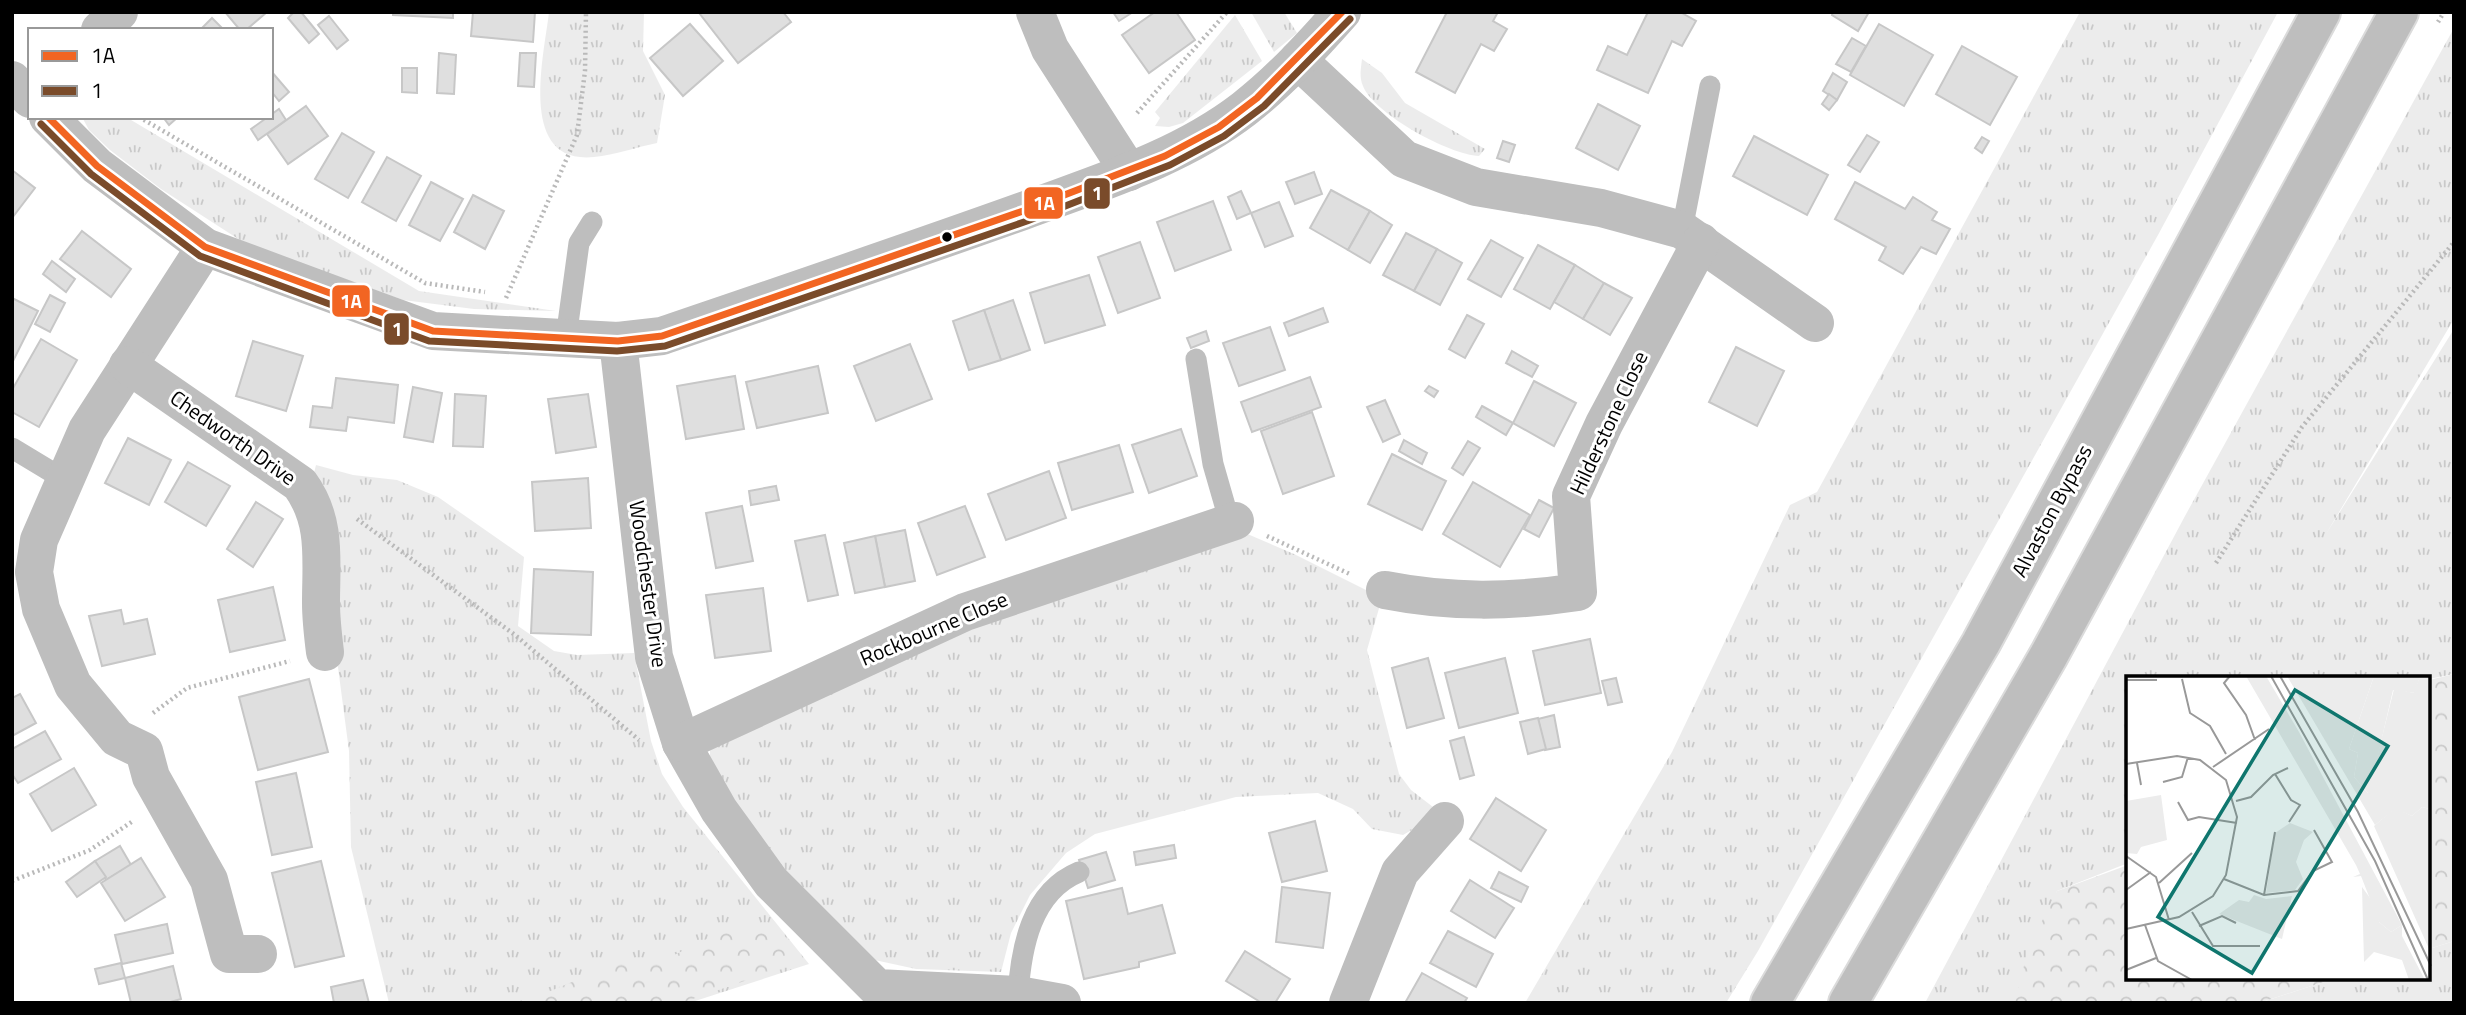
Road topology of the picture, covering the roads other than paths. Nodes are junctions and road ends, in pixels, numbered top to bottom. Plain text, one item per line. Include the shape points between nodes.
1 (119, 12) edge
2 (1035, 12) edge
3 (1342, 12) edge
4 (2322, 12) edge
5 (2399, 12) edge
6 (102, 28) edge
7 (1298, 60) junction
8 (1710, 86) dead end
9 (51, 119) edge
10 (1120, 157) junction
11 (592, 222) dead end
12 (1692, 236) junction
13 (205, 247) junction
14 (568, 321) junction
15 (1815, 323) dead end
16 (618, 341) junction
17 (1196, 359) dead end
18 (128, 365) junction
19 (12, 448) edge
20 (65, 480) junction
21 (1232, 522) joint
22 (1385, 590) road end
23 (324, 652) road end
24 (684, 748) junction
25 (1445, 821) dead end
26 (1079, 872) dead end
27 (258, 954) dead end
28 (1018, 995) junction
29 (1062, 1003) edge
30 (1348, 1003) edge
31 (1770, 1003) edge
32 (1848, 1003) edge

1 - 6 main road
2 - 10 main road via 1050,49
3 - 7 main road
4 - 31 main road, Alvaston Bypass via 1980,643
5 - 32 main road via 2049,655
7 - 10 main road via 1244,109 1176,151
7 - 12 main road via 1404,159 1476,187 1601,208
8 - 12 lane
9 - 13 main road via 97,166
10 - 16 main road via 943,240 662,336
11 - 14 lane via 579,243
12 - 15 main road
12 - 22 main road, Hilderstone Close via 1570,496 1578,592 1483,601 1437,600
13 - 14 main road via 433,331 490,334
13 - 18 main road
14 - 16 main road
16 - 24 main road, Woodchester Drive via 654,657
17 - 21 lane via 1213,464
18 - 20 main road via 87,430
18 - 23 main road, Chedworth Drive via 300,484 312,501 322,532
19 - 20 lane
20 - 27 main road via 39,540 34,572 41,609 73,685 117,738 144,751 151,777 209,880 229,954
21 - 24 main road, Rockbourne Close via 965,612
24 - 28 main road, Woodchester Drive via 719,810 771,882 877,988
25 - 30 main road via 1400,872
26 - 28 lane via 1064,878 1043,901 1030,926 1020,962
28 - 29 main road, Woodchester Drive

